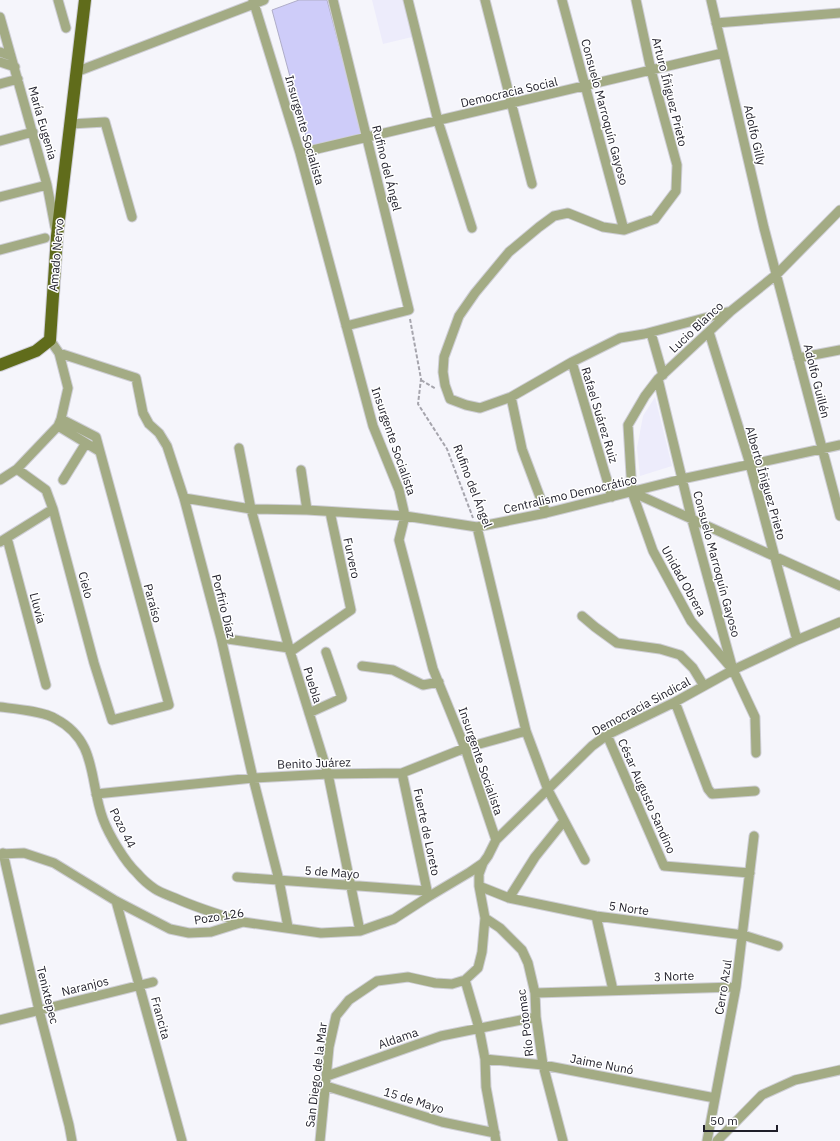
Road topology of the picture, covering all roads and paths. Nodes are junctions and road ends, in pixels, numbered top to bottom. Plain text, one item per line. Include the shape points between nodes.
1 (58, 0) edge
2 (85, 0) edge
3 (264, 0) edge
4 (333, 0) edge
5 (408, 0) edge
6 (485, 0) edge
7 (562, 0) edge
8 (636, 0) edge
9 (711, 0) edge
10 (254, 2) edge
11 (840, 13) edge
12 (0, 17) edge
13 (716, 22) junction
14 (66, 28) dead end
15 (0, 52) edge
16 (724, 53) junction
17 (11, 56) junction
18 (0, 62) edge
19 (15, 67) junction
20 (651, 70) junction
21 (76, 72) junction
22 (18, 79) junction
23 (0, 84) edge
24 (586, 86) junction
25 (511, 103) junction
26 (438, 121) junction
27 (71, 124) junction
28 (33, 132) junction
29 (367, 138) junction
30 (0, 141) edge
31 (300, 153) junction
32 (532, 184) dead end
33 (48, 185) junction
34 (0, 197) edge
35 (840, 210) edge
36 (132, 217) dead end
37 (472, 228) dead end
38 (624, 230) junction
39 (57, 236) junction
40 (45, 238) dead end
41 (0, 250) edge
42 (777, 274) junction
43 (409, 310) junction
44 (731, 311) junction
45 (346, 326) junction
46 (709, 332) junction
47 (651, 333) junction
48 (50, 340) junction
49 (840, 350) edge
50 (59, 353) junction
51 (798, 358) junction
52 (572, 362) junction
53 (0, 365) edge
54 (660, 377) junction
55 (512, 397) junction
56 (60, 422) junction
57 (86, 443) junction
58 (840, 445) edge
59 (239, 448) dead end
60 (822, 449) junction
61 (99, 451) junction
62 (750, 464) junction
63 (17, 469) junction
64 (301, 470) dead end
65 (682, 479) junction
66 (0, 480) edge
67 (63, 480) dead end
68 (632, 492) junction
69 (612, 497) junction
70 (184, 498) junction
71 (53, 509) junction
72 (251, 509) junction
73 (307, 510) junction
74 (330, 512) junction
75 (546, 513) junction
76 (405, 516) junction
77 (840, 516) edge
78 (692, 520) junction
79 (477, 527) junction
80 (4, 540) edge
81 (774, 556) junction
82 (840, 586) edge
83 (582, 616) dead end
84 (840, 622) edge
85 (220, 638) junction
86 (797, 640) junction
87 (289, 650) junction
88 (326, 652) dead end
89 (362, 666) dead end
90 (734, 670) junction
91 (439, 682) junction
92 (46, 685) dead end
93 (704, 686) junction
94 (675, 702) junction
95 (0, 707) edge
96 (309, 713) junction
97 (112, 720) joint
98 (526, 731) junction
99 (607, 735) junction
100 (465, 748) junction
101 (756, 753) dead end
102 (402, 773) junction
103 (328, 774) junction
104 (253, 778) junction
105 (548, 790) junction
106 (755, 791) dead end
107 (96, 794) junction
108 (564, 821) junction
109 (754, 836) dead end
110 (496, 840) junction
111 (1, 854) edge
112 (585, 860) dead end
113 (483, 863) junction
114 (750, 873) junction
115 (237, 878) dead end
116 (279, 880) junction
117 (351, 886) junction
118 (479, 886) junction
119 (427, 894) junction
120 (509, 898) junction
121 (116, 901) junction
122 (596, 916) junction
123 (485, 918) junction
124 (243, 922) junction
125 (288, 927) junction
126 (360, 931) junction
127 (743, 936) junction
128 (778, 946) dead end
129 (465, 980) junction
130 (153, 982) dead end
131 (140, 985) junction
132 (736, 987) junction
133 (613, 990) junction
134 (535, 993) junction
135 (39, 1010) junction
136 (536, 1017) junction
137 (0, 1020) edge
138 (479, 1028) junction
139 (484, 1059) junction
140 (543, 1065) junction
141 (840, 1070) edge
142 (327, 1076) junction
143 (326, 1086) junction
144 (715, 1098) junction
145 (496, 1137) edge
146 (72, 1141) edge
147 (182, 1141) edge
148 (320, 1141) edge
149 (563, 1141) edge
150 (707, 1141) edge
151 (717, 1141) edge

1 - 14 street
2 - 21 main road, Amado Nervo
3 - 10 street
4 - 29 street, Rufino del Ángel
5 - 26 street
6 - 25 street
7 - 24 street, Consuelo Marroquín Gayoso
8 - 20 street, Arturo Íñiguez Prieto
9 - 13 street, Adolfo Gilly
10 - 21 street
10 - 31 street, Insurgente Socialista
11 - 13 street
12 - 17 street, María Eugenia
13 - 16 street, Adolfo Gilly
15 - 17 street
16 - 20 street, Democracia Social
16 - 42 street, Adolfo Gilly
17 - 19 street, María Eugenia
18 - 19 street
19 - 22 street, María Eugenia
20 - 24 street, Democracia Social
20 - 38 street, Arturo Íñiguez Prieto via 676,165 676,190 655,219
21 - 27 main road, Amado Nervo
22 - 23 street
22 - 28 street, María Eugenia
24 - 25 street, Democracia Social
24 - 38 street, Consuelo Marroquín Gayoso
25 - 26 street, Democracia Social
25 - 32 street
26 - 29 street, Democracia Social
26 - 37 street
27 - 36 street via 105,122
27 - 39 main road, Amado Nervo
28 - 30 street
28 - 33 street, María Eugenia
29 - 31 street, Democracia Social
29 - 43 street, Rufino del Ángel
31 - 45 street, Insurgente Socialista
33 - 34 street
33 - 39 street, María Eugenia
35 - 42 street, Lucio Blanco
38 - 55 street via 603,227 568,213 554,216 509,252 459,316 444,357 443,372 450,399 466,406 480,408
39 - 48 main road, Amado Nervo
40 - 41 street
42 - 44 street, Lucio Blanco
42 - 51 street, Adolfo Guillén
43 - 45 street
43 - 79 path, Rufino del Ángel via 421,379 418,404 447,449
44 - 46 street, Lucio Blanco
44 - 47 street
45 - 76 street, Insurgente Socialista via 373,426 399,490
46 - 54 street, Lucio Blanco
46 - 62 street, Alberto Íñiguez Prieto
47 - 52 street via 620,338
47 - 54 street, Consuelo Marroquín Gayoso
48 - 50 street
48 - 53 main road via 36,350
49 - 51 street
50 - 56 street via 68,388
50 - 70 street, Porfirio Díaz via 136,378 143,413 167,446
51 - 60 street, Adolfo Guillén
52 - 55 street
52 - 69 street, Rafael Suárez Ruiz
54 - 65 street, Consuelo Marroquín Gayoso
54 - 68 street, Lucio Blanco via 644,396 628,425
55 - 75 street via 522,449
56 - 57 street
56 - 61 street, Paraíso via 96,437
56 - 63 street
57 - 61 street
57 - 67 street
58 - 60 street, Centralismo Democrático
59 - 72 street, Puebla
60 - 62 street, Centralismo Democrático
60 - 77 street, Adolfo Guillén
61 - 97 street, Paraíso via 169,705
62 - 65 street, Centralismo Democrático
62 - 81 street, Alberto Íñiguez Prieto
63 - 66 street
63 - 71 street, Cielo via 46,490
64 - 73 street
65 - 68 street, Centralismo Democrático
65 - 78 street, Consuelo Marroquín Gayoso
68 - 69 street, Centralismo Democrático
68 - 78 street
68 - 90 street, Unidad Obrera via 653,550 691,621
69 - 75 street, Centralismo Democrático
70 - 72 street, Centralismo Democrático
70 - 85 street, Porfirio Díaz
71 - 80 street
71 - 97 street, Cielo via 94,664
72 - 73 street, Centralismo Democrático
72 - 87 street, Puebla
73 - 74 street, Centralismo Democrático
74 - 76 street, Centralismo Democrático
74 - 87 street, Furvero via 351,610
75 - 79 street, Centralismo Democrático
76 - 79 street, Centralismo Democrático
76 - 91 street, Insurgente Socialista via 398,540 433,669
78 - 81 street
78 - 90 street, Consuelo Marroquín Gayoso
79 - 98 street, Rufino del Ángel
80 - 92 street, Lluvia
81 - 82 street
81 - 86 street, Alberto Íñiguez Prieto
83 - 93 street via 617,643 660,649 680,655 693,668
84 - 86 street, Democracia Sindical
85 - 87 street
85 - 104 street, Porfirio Díaz
86 - 90 street, Democracia Sindical
87 - 96 street, Puebla
88 - 96 street via 342,698
89 - 91 street via 393,670 423,685
90 - 93 street, Democracia Sindical
90 - 101 street, Consuelo Marroquín Gayoso via 755,717
91 - 100 street, Insurgente Socialista
93 - 94 street, Democracia Sindical
94 - 99 street, Democracia Sindical
94 - 106 street via 712,794
95 - 107 street, Pozo 44 via 56,718 73,731 90,760
96 - 103 street, Puebla
98 - 100 street, Benito Juárez
98 - 105 street, Rufino del Ángel
99 - 105 street, Democracia Sindical via 592,746
99 - 114 street, César Augusto Sandino via 664,866
100 - 102 street, Benito Juárez
100 - 110 street, Insurgente Socialista
102 - 103 street, Benito Juárez
102 - 119 street, Fuerte de Loreto
103 - 104 street, Benito Juárez
103 - 117 street, Puebla
104 - 107 street, Benito Juárez
104 - 116 street, Porfirio Díaz
105 - 108 street, Rufino del Ángel
105 - 110 street, Democracia Sindical
107 - 124 street, Pozo 44 via 103,820 135,872 155,889 197,908
108 - 112 street, Rufino del Ángel
108 - 120 street via 535,857
109 - 114 street, Cerro Azul
110 - 113 street, Democracia Sindical
111 - 121 street, Pozo 126 via 24,853 54,863
111 - 135 street, Tenixtepec
113 - 118 street via 479,874
113 - 119 street, Democracia Sindical
114 - 127 street, Cerro Azul
115 - 116 street, 5 de Mayo
116 - 117 street, 5 de Mayo
116 - 125 street, Porfirio Díaz
117 - 119 street, 5 de Mayo
117 - 126 street, Puebla
118 - 120 street, 5 Norte
118 - 123 street
119 - 126 street, Pozo 126 via 394,919
120 - 122 street, 5 Norte
121 - 124 street, Pozo 126 via 170,929 189,933 211,932
121 - 131 street, Francita
122 - 127 street, 5 Norte
122 - 133 street
123 - 129 street via 478,968
123 - 134 street, Río Potomac via 500,928 522,950
124 - 125 street, Pozo 126
125 - 126 street, Pozo 126 via 321,933
127 - 128 street, 5 Norte
127 - 132 street, Cerro Azul
129 - 138 street
129 - 142 street, San Diego de la Mar via 452,984 408,977 377,980 349,1000 336,1016 329,1047
130 - 131 street, Naranjos
131 - 135 street, Naranjos
131 - 147 street, Francita
132 - 133 street, 3 Norte
132 - 144 street, Cerro Azul
133 - 134 street, 3 Norte
134 - 136 street, Río Potomac
135 - 137 street, Naranjos
135 - 146 street, Tenixtepec
136 - 138 street, Aldama
136 - 140 street, Río Potomac
138 - 139 street
138 - 142 street, Aldama via 441,1036
139 - 140 street, Jaime Nunó
139 - 145 street via 486,1087
140 - 144 street, Jaime Nunó
140 - 149 street, Río Potomac
141 - 151 street via 795,1080 762,1095
142 - 143 street, San Diego de la Mar
143 - 145 street, 15 de Mayo
143 - 148 street, San Diego de la Mar
144 - 150 street, Cerro Azul

